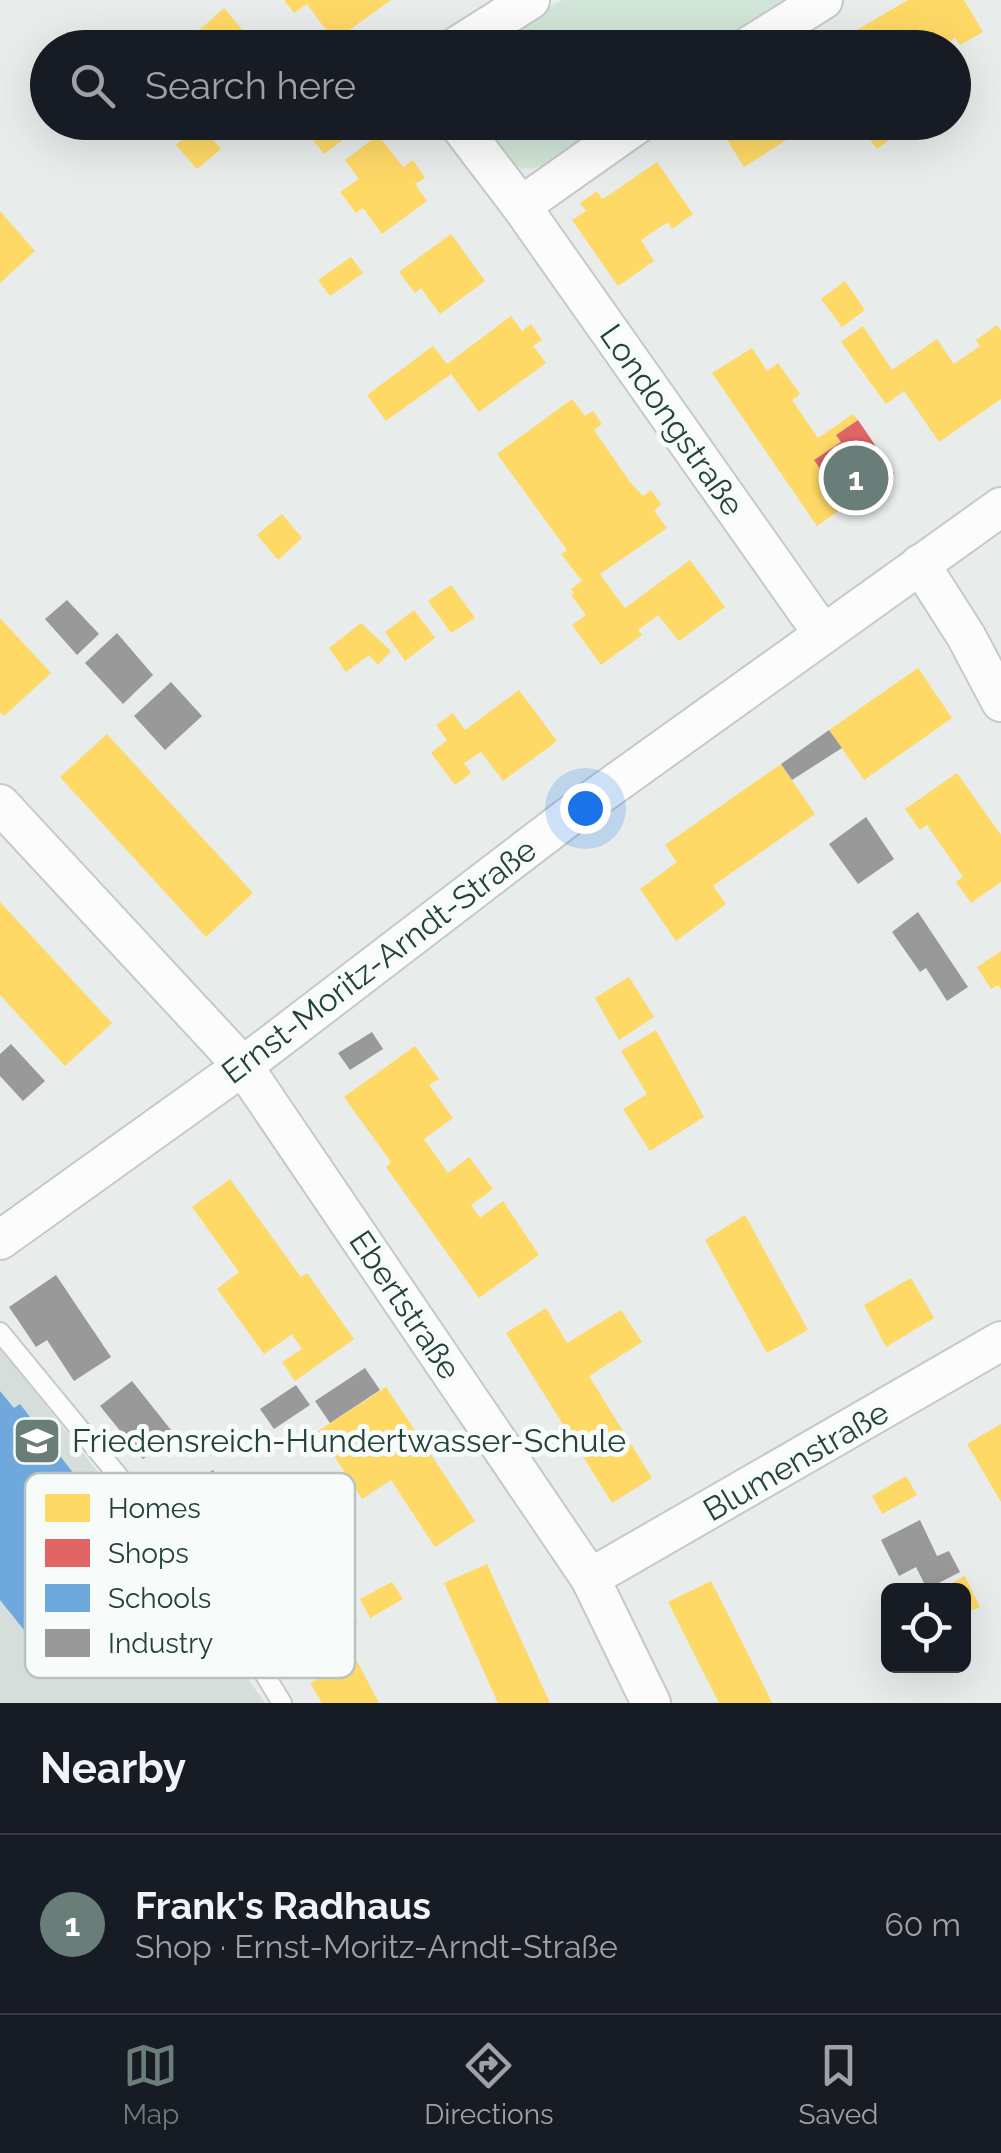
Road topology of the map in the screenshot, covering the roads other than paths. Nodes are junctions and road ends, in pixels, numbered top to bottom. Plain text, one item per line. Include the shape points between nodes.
1 (530, 0) edge
2 (823, 0) edge
3 (482, 30) edge
4 (775, 30) edge
5 (470, 140) edge
6 (614, 140) edge
7 (521, 206) junction
8 (1001, 506) edge
9 (920, 564) junction
10 (823, 634) junction
11 (1001, 702) edge
12 (0, 804) edge
13 (243, 1066) junction
14 (0, 1240) edge
15 (0, 1332) edge
16 (1001, 1341) edge
17 (116, 1473) edge
18 (590, 1578) junction
19 (267, 1678) edge
20 (282, 1703) edge
21 (650, 1703) edge

1 - 3 street
2 - 4 street
5 - 7 street, Londongstraße
6 - 7 street
7 - 10 street, Londongstraße
8 - 9 street, Ernst-Moritz-Arndt-Straße
9 - 10 street, Ernst-Moritz-Arndt-Straße
9 - 11 street
10 - 13 street, Ernst-Moritz-Arndt-Straße via 567,818
12 - 13 street, Ebertstraße
13 - 14 street, Ernst-Moritz-Arndt-Straße
13 - 18 street, Ebertstraße
15 - 17 lane
16 - 18 street, Blumenstraße
18 - 21 street, Ebertstraße
19 - 20 lane

